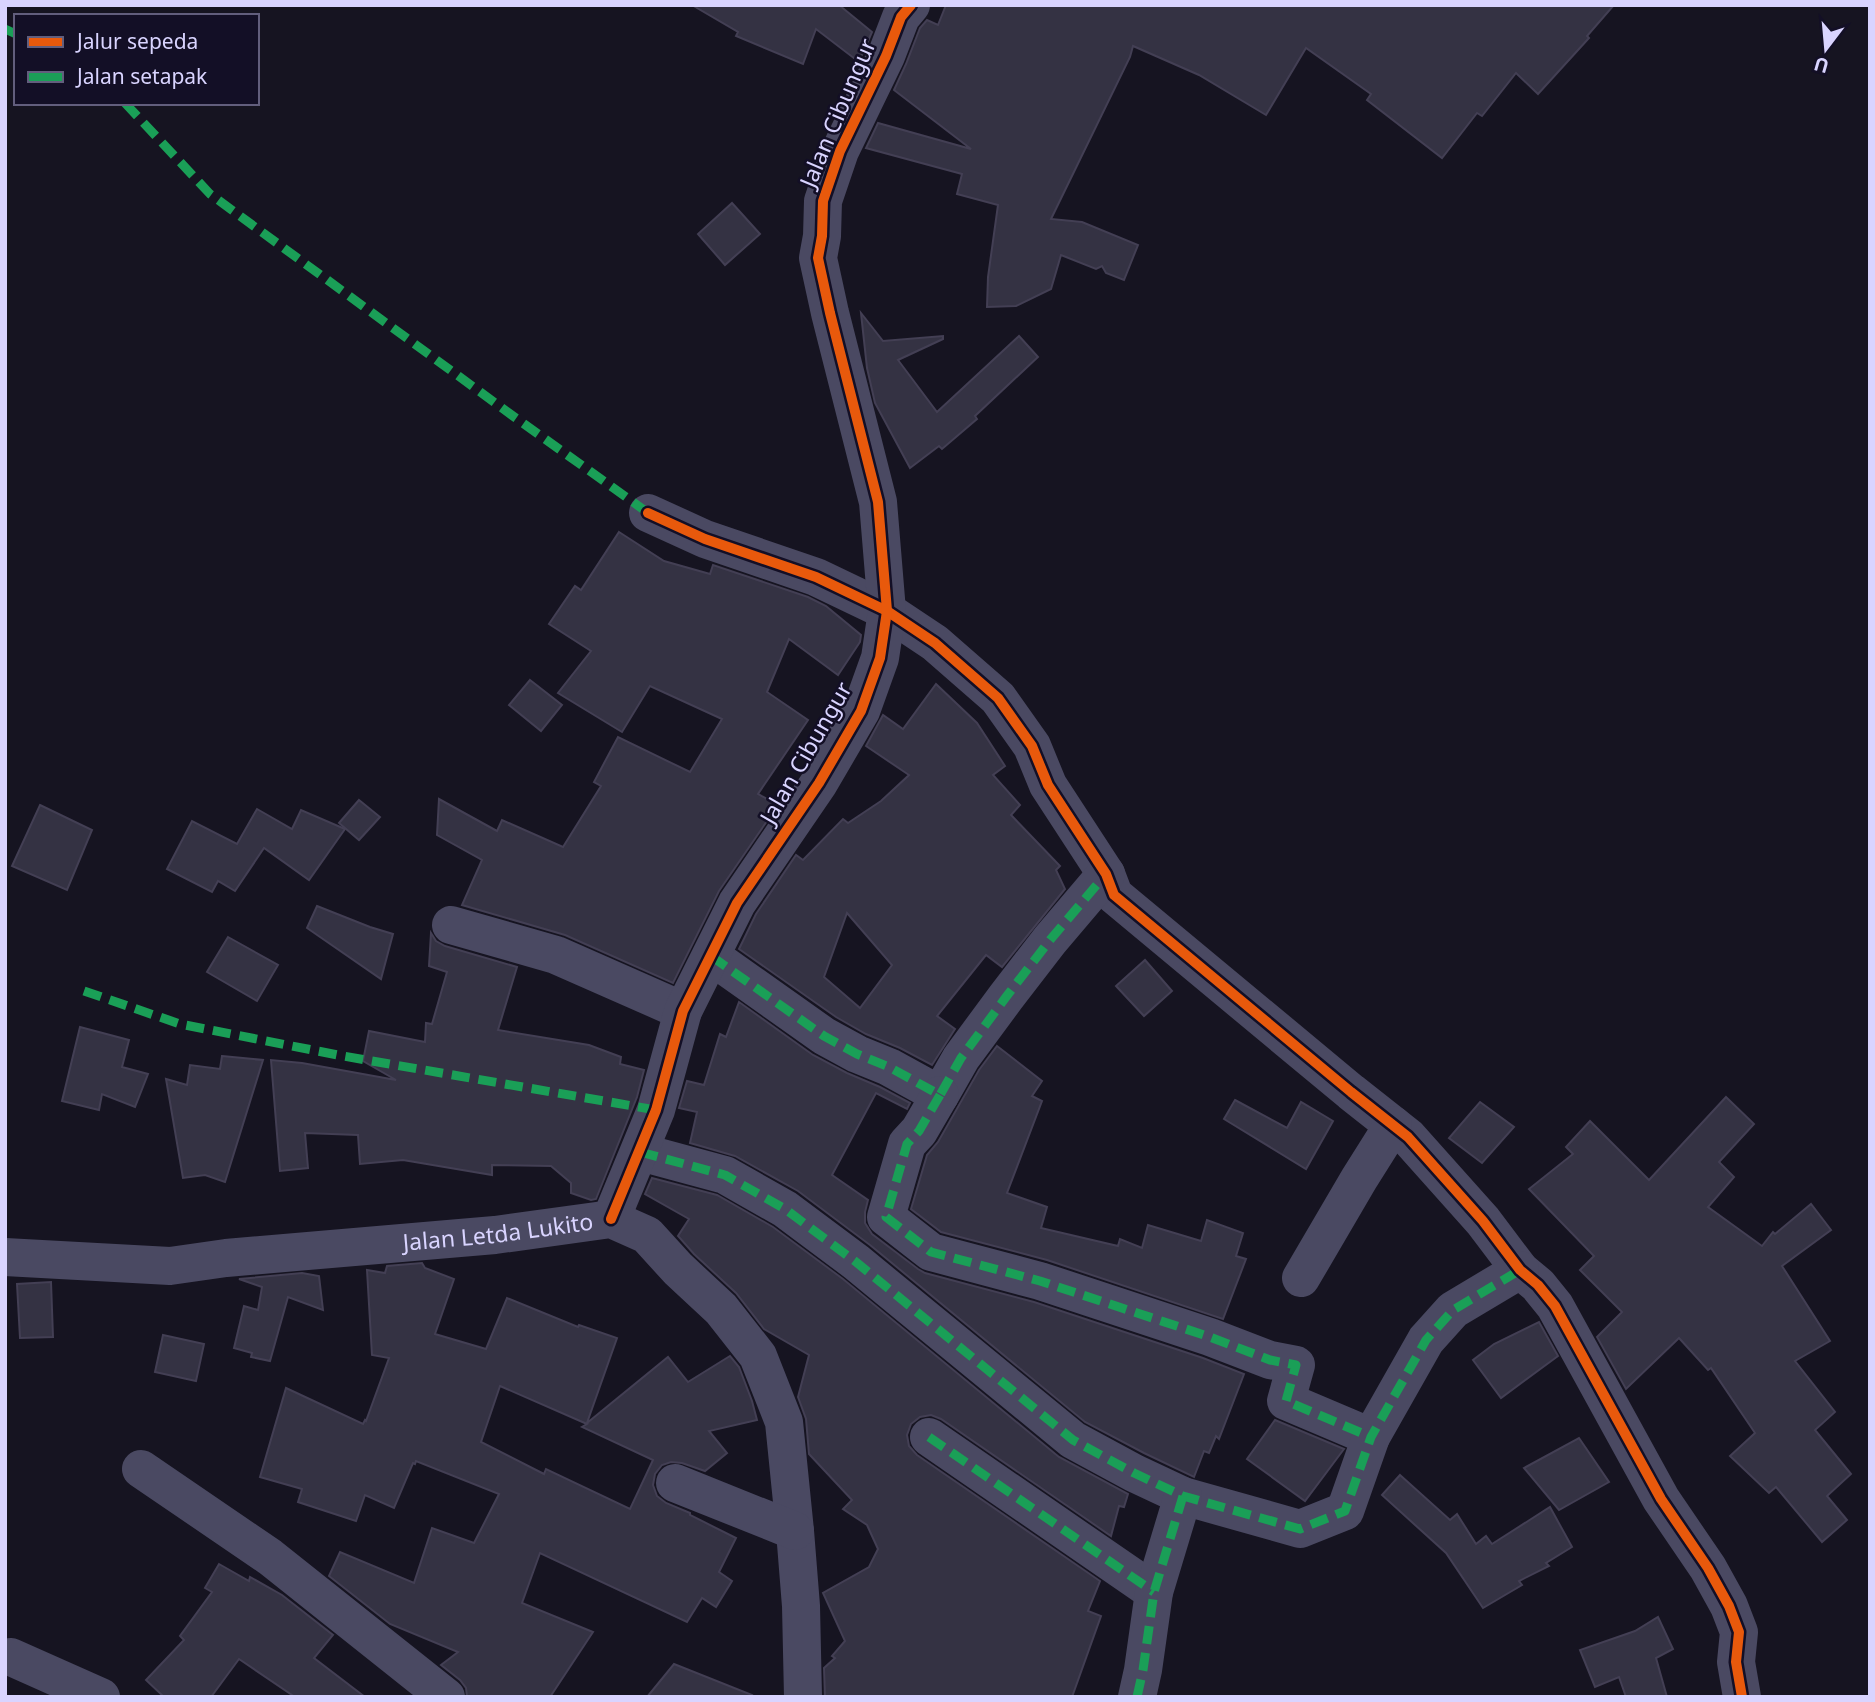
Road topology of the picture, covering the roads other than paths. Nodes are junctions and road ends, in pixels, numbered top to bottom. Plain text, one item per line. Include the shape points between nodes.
1 (911, 5) edge
2 (648, 513) dead end
3 (887, 611) junction
4 (1106, 874) junction
5 (451, 925) dead end
6 (711, 956) junction
7 (683, 1010) junction
8 (940, 1095) junction
9 (1393, 1125) junction
10 (640, 1152) junction
11 (611, 1219) junction
12 (5, 1257) edge
13 (1520, 1270) junction
14 (1301, 1278) dead end
15 (929, 1437) dead end
16 (1371, 1437) junction
17 (141, 1469) dead end
18 (676, 1483) dead end
19 (1183, 1496) junction
20 (796, 1531) junction
21 (1154, 1592) junction
22 (11, 1657) dead end
23 (101, 1697) edge
24 (446, 1697) edge
25 (803, 1697) edge
26 (1137, 1697) edge
27 (1742, 1697) edge

1 - 3 street, Jalan Cibungur via 901,17 840,151 823,201 818,258 878,502
2 - 3 street via 705,539 816,577
3 - 4 street via 935,643 998,698 1032,746 1048,785
3 - 6 street, Jalan Cibungur via 880,658 861,711 819,783 737,904
4 - 8 street via 1006,998
4 - 9 street via 1114,895
5 - 7 street via 556,955
6 - 7 street, Jalan Cibungur
6 - 8 street via 824,1036
7 - 10 street, Jalan Cibungur
8 - 16 street via 907,1144 886,1217 931,1252 1040,1281 1296,1365 1286,1401
9 - 13 street via 1416,1144
9 - 14 street
10 - 11 street, Jalan Cibungur
10 - 19 street via 725,1175 785,1209 1073,1440
11 - 12 street, Jalan Letda Lukito via 495,1235 170,1266
11 - 20 street, Jalan Letda Lukito via 647,1235 721,1309 758,1356 784,1422
13 - 16 street via 1453,1310 1426,1340
13 - 27 street via 1555,1306 1661,1499 1729,1606 1738,1632 1736,1661
15 - 21 street
16 - 19 street via 1345,1511 1300,1530
17 - 24 street via 270,1557
18 - 20 street
19 - 21 street
20 - 25 street, Jalan Letda Lukito
21 - 26 street
22 - 23 street

